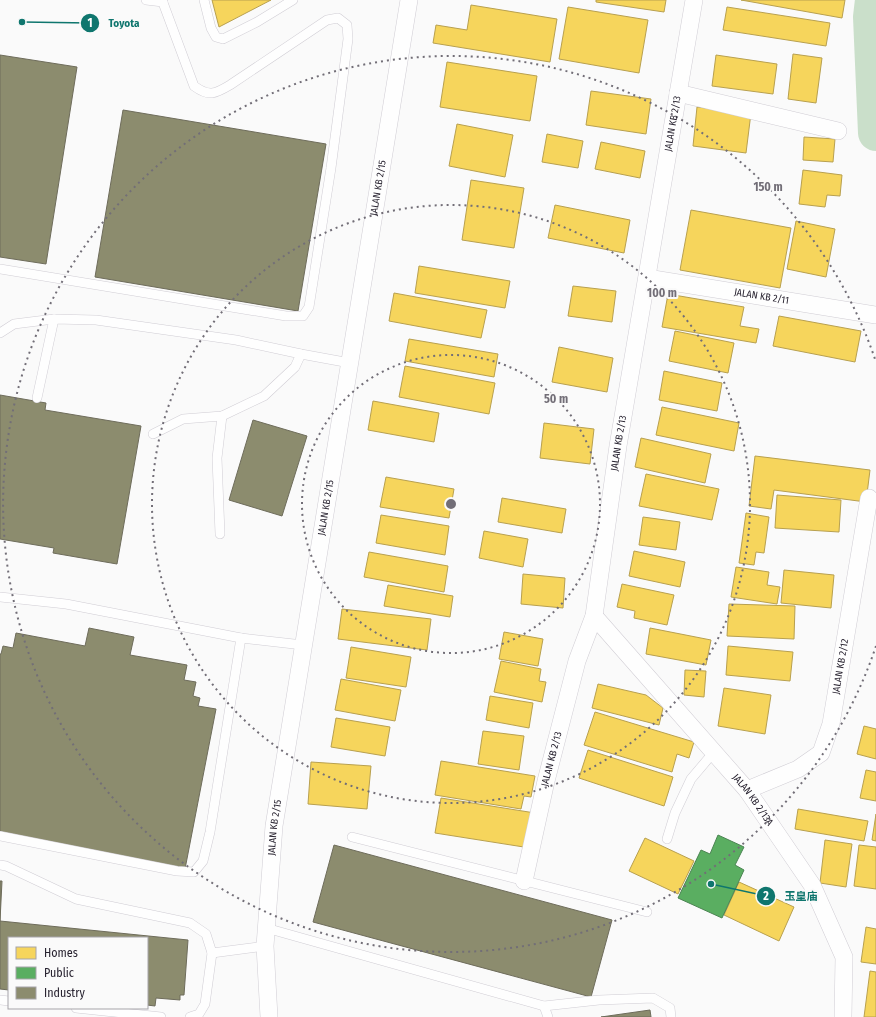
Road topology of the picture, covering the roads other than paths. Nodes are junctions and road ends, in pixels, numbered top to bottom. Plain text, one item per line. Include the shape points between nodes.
1 (146, 0) edge
2 (204, 0) edge
3 (293, 0) edge
4 (409, 0) edge
5 (694, 0) edge
6 (162, 1) edge
7 (678, 93) junction
8 (838, 131) dead end
9 (0, 269) edge
10 (647, 278) junction
11 (876, 315) edge
12 (54, 319) junction
13 (0, 333) edge
14 (301, 354) junction
15 (350, 363) junction
16 (37, 398) dead end
17 (222, 416) junction
18 (153, 434) dead end
19 (869, 498) dead end
20 (220, 534) dead end
21 (0, 597) edge
22 (594, 616) junction
23 (241, 638) junction
24 (303, 645) junction
25 (713, 753) junction
26 (747, 790) junction
27 (0, 836) edge
28 (352, 837) dead end
29 (667, 839) dead end
30 (0, 865) edge
31 (524, 881) junction
32 (647, 912) dead end
33 (266, 928) junction
34 (265, 946) junction
35 (212, 952) junction
36 (544, 1006) junction
37 (85, 1009) edge
38 (161, 1017) edge
39 (190, 1017) edge
40 (269, 1017) edge
41 (548, 1017) edge
42 (671, 1017) edge
43 (843, 1017) edge

1 - 6 lane
2 - 3 lane via 211,28 216,37 222,39
4 - 15 street, JALAN KB 2/15
5 - 7 street, JALAN KB 2/13
6 - 9 lane via 194,86 203,93 215,93 230,85 327,20 338,18 347,25 348,39 331,168 309,307 303,316 286,316
7 - 8 street
7 - 10 street, JALAN KB 2/13
10 - 11 street, JALAN KB 2/11
10 - 22 street, JALAN KB 2/13 via 618,446
12 - 13 lane via 14,324
12 - 14 lane via 127,324 236,340
12 - 16 lane
14 - 15 lane
14 - 17 lane via 295,367 264,396
15 - 24 street, JALAN KB 2/15
17 - 18 lane via 183,420
17 - 20 lane via 217,458
19 - 26 street, JALAN KB 2/12 via 831,724 821,753 798,769
21 - 23 lane via 66,604
22 - 25 street, JALAN KB 2/13A
22 - 31 street, JALAN KB 2/13 via 577,661 546,781
23 - 24 lane
23 - 27 lane via 210,832 203,861 194,872 177,871
24 - 33 street, JALAN KB 2/15 via 274,826
25 - 26 street, JALAN KB 2/13A
25 - 29 lane via 691,779 675,813
26 - 43 street, JALAN KB 2/13A via 812,885 844,957
28 - 31 lane
30 - 35 lane via 76,899 190,923 206,934
31 - 32 lane
33 - 34 street, JALAN KB 2/15
33 - 36 lane
34 - 35 lane
34 - 40 street, JALAN KB 2/15
35 - 39 lane via 205,1004 199,1014
36 - 41 lane
36 - 42 lane via 653,998 670,1008
37 - 38 lane

